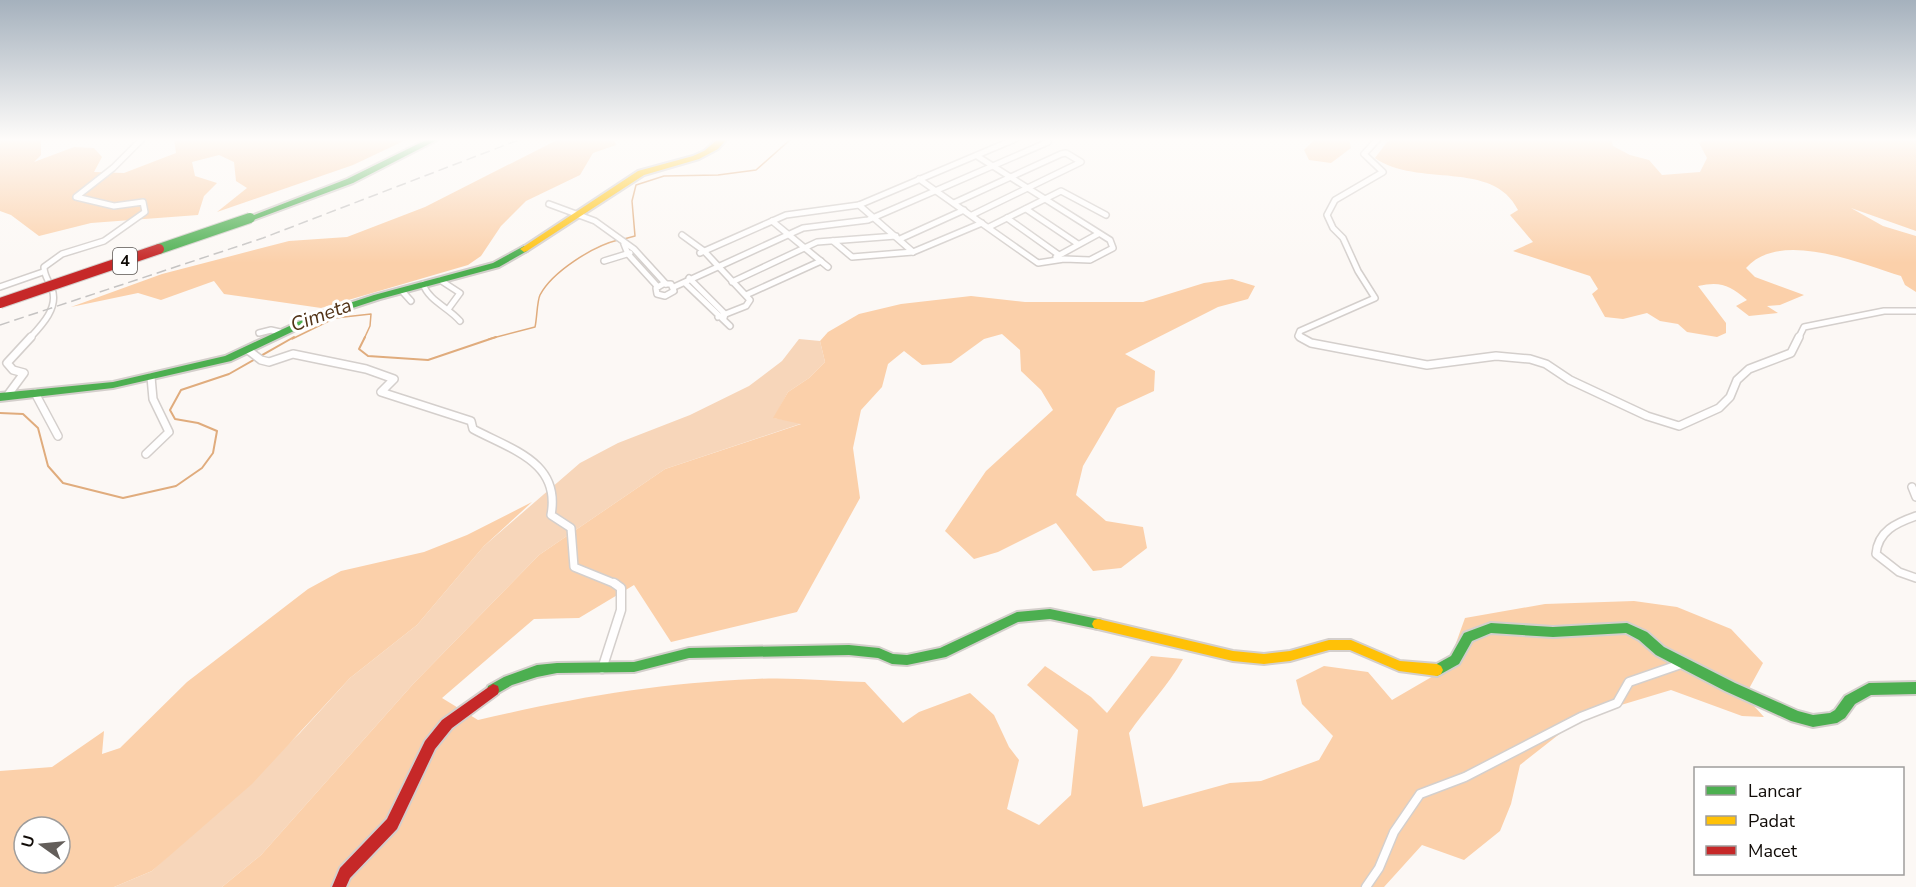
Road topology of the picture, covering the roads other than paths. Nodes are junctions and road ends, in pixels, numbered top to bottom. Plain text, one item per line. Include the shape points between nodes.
1 (96, 180) edge
2 (332, 180) edge
3 (351, 180) edge
4 (632, 180) edge
5 (916, 180) edge
6 (921, 180) edge
7 (962, 180) edge
8 (1006, 180) edge
9 (1014, 180) edge
10 (1044, 180) edge
11 (1369, 180) edge
12 (1027, 189) junction
13 (937, 191) junction
14 (1044, 200) junction
15 (954, 203) junction
16 (549, 204) dead end
17 (859, 205) junction
18 (1026, 209) junction
19 (964, 210) junction
20 (581, 214) junction
21 (247, 215) junction
22 (972, 215) junction
23 (1106, 215) dead end
24 (876, 218) junction
25 (1007, 218) junction
26 (772, 221) junction
27 (982, 223) junction
28 (989, 227) junction
29 (789, 234) junction
30 (1098, 234) junction
31 (685, 237) dead end
32 (898, 237) junction
33 (620, 241) junction
34 (833, 241) junction
35 (1078, 244) junction
36 (806, 248) junction
37 (635, 250) junction
38 (702, 252) junction
39 (913, 252) junction
40 (628, 254) junction
41 (1059, 255) junction
42 (604, 261) dead end
43 (821, 261) junction
44 (1048, 261) junction
45 (719, 266) junction
46 (828, 267) dead end
47 (43, 272) junction
48 (440, 280) junction
49 (689, 280) junction
50 (733, 282) junction
51 (423, 284) junction
52 (666, 284) junction
53 (674, 286) junction
54 (0, 287) edge
55 (658, 287) junction
56 (402, 291) junction
57 (745, 295) junction
58 (0, 296) edge
59 (411, 301) dead end
60 (0, 303) edge
61 (449, 308) junction
62 (1916, 311) edge
63 (723, 316) junction
64 (460, 321) dead end
65 (730, 326) dead end
66 (280, 332) junction
67 (259, 333) dead end
68 (255, 355) junction
69 (151, 377) junction
70 (35, 393) junction
71 (4, 396) edge
72 (58, 436) dead end
73 (146, 454) dead end
74 (1912, 487) dead end
75 (1916, 497) edge
76 (1916, 516) edge
77 (1916, 578) edge
78 (1685, 662) junction
79 (602, 669) junction
80 (1916, 688) edge
81 (339, 887) edge
82 (1366, 887) edge

1 - 47 street via 76,197 114,206 143,202 145,212 104,241 53,259
2 - 21 main road, 4
3 - 21 main road, 4
4 - 20 main road
5 - 17 street
6 - 13 street
7 - 13 street
8 - 15 street
9 - 12 street
10 - 12 street
11 - 62 street via 1335,200 1327,215 1375,298 1300,331 1298,336 1302,340 1427,364 1496,356 1530,359 1647,416 1679,426 1719,408 1749,369 1791,353 1804,327 1884,310
12 - 14 street
12 - 22 street
13 - 15 street
13 - 24 street
14 - 18 street
14 - 23 street via 1066,192
14 - 30 street
15 - 19 street
16 - 20 street
17 - 24 street
17 - 26 street via 794,213
18 - 25 street
18 - 35 street
19 - 22 street
19 - 32 street
20 - 33 street
20 - 48 main road via 504,261
21 - 58 main road, 4
21 - 60 main road, 4, bridge
22 - 27 street
24 - 29 street via 812,225
24 - 32 street
25 - 28 street
25 - 41 street
26 - 29 street
26 - 38 street
27 - 28 street
27 - 39 street
28 - 44 street via 1038,263
29 - 36 street
29 - 45 street
30 - 35 street
30 - 44 street via 1113,243 1110,251 1090,260
31 - 38 street
32 - 34 street
32 - 39 street
33 - 37 street
33 - 40 street
34 - 36 street
34 - 39 street via 852,257
35 - 41 street
36 - 43 street
36 - 50 street
37 - 40 street
37 - 52 street
38 - 45 street
40 - 42 street
40 - 55 street
41 - 44 street
43 - 46 street
43 - 57 street
45 - 49 street
45 - 50 street
47 - 54 street
47 - 71 street via 53,293 49,315 7,363 24,373
48 - 51 main road
48 - 61 street via 460,293
49 - 53 street
49 - 63 street
50 - 57 street
51 - 56 main road
51 - 61 street via 427,295
52 - 53 street
52 - 55 street
53 - 55 street via 673,293 662,296 656,292
56 - 59 street
56 - 66 main road via 337,309
57 - 63 street via 749,303
61 - 64 street
63 - 65 street
66 - 67 street
66 - 68 main road
68 - 69 main road
68 - 79 street via 268,362 294,354 372,370 394,379 381,392 471,421 473,429 539,465 552,481 555,502 551,515 571,528 574,567 621,588 624,606 603,655
69 - 70 main road
69 - 73 street via 153,399 169,432
70 - 71 main road
70 - 72 street
74 - 75 street
76 - 77 street via 1883,531 1875,544 1876,554 1890,568 1902,576
78 - 79 main road via 1660,651 1632,630 1618,627 1553,632 1491,628 1468,637 1455,660 1443,669 1429,671 1399,666 1351,645 1329,645 1264,659 1233,656 1050,614 1017,617 942,653 907,660 849,650 744,650 689,653 634,667
78 - 80 main road via 1796,717 1813,721 1833,719 1850,700 1869,689
78 - 82 street via 1629,682 1617,702 1465,777 1420,794 1394,832
79 - 81 main road via 557,668 524,675 489,692 447,724 430,745 392,824 345,873

